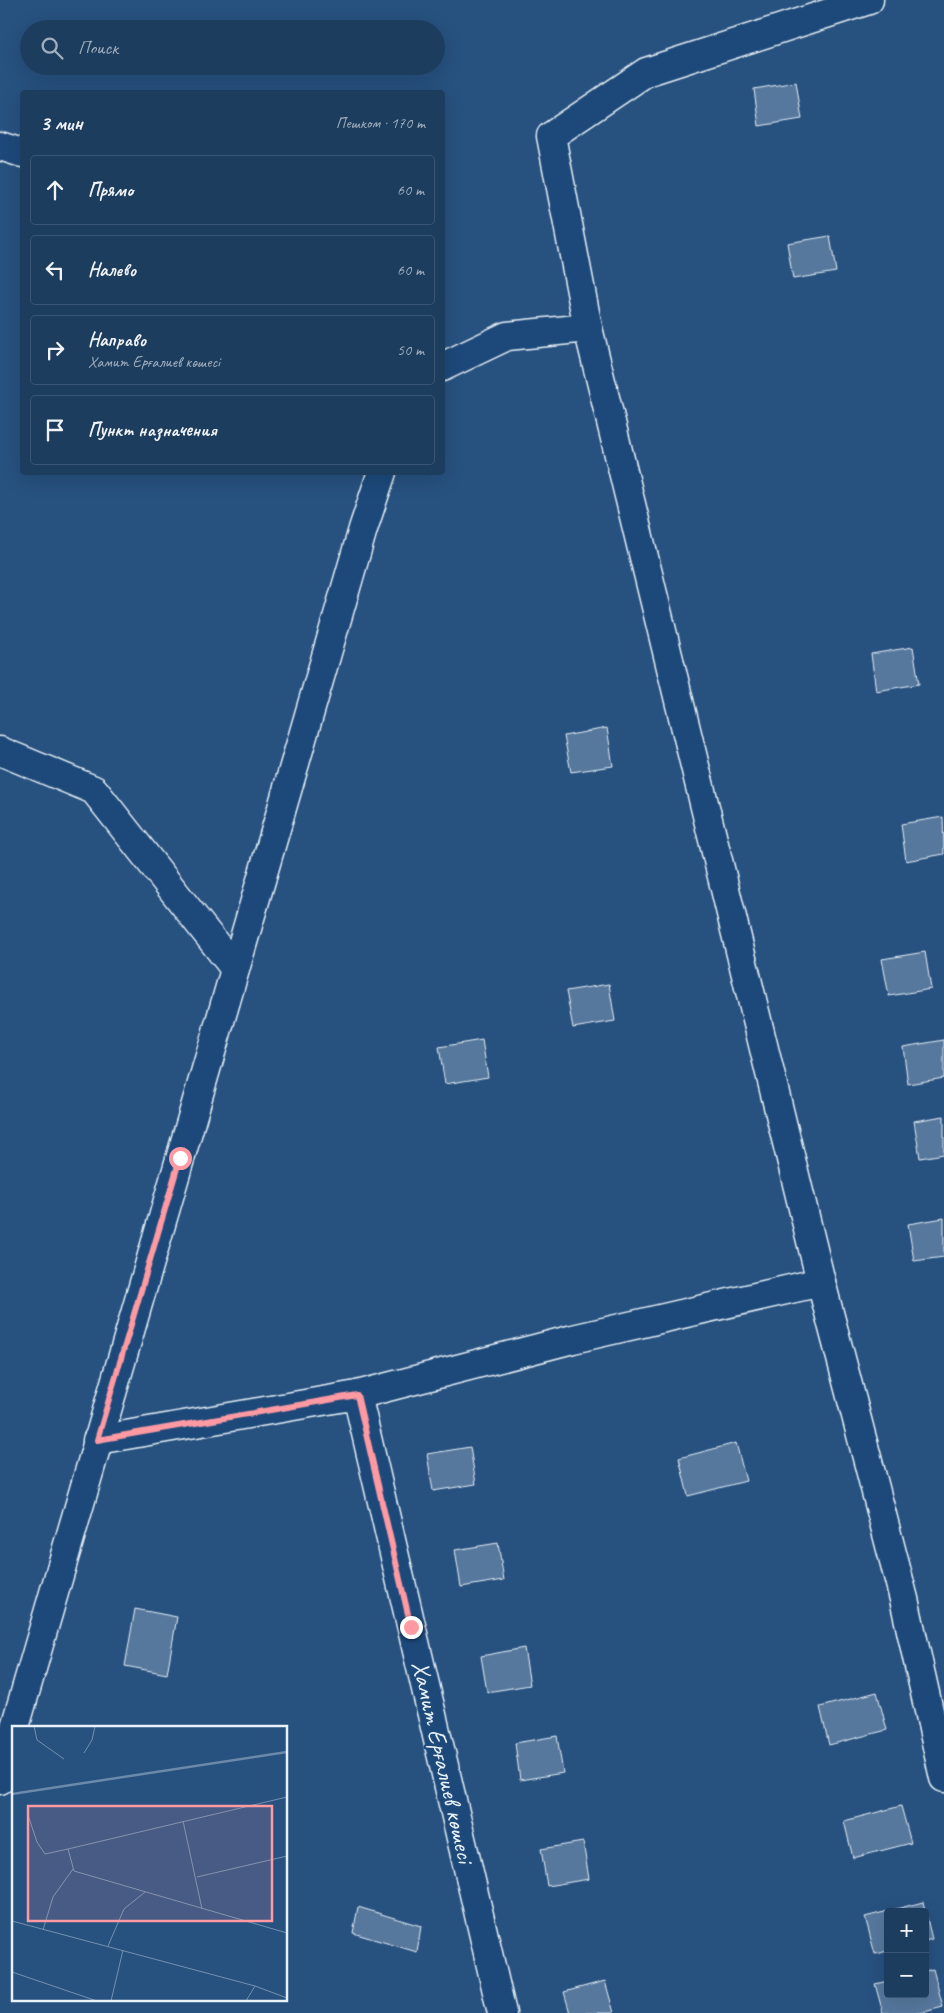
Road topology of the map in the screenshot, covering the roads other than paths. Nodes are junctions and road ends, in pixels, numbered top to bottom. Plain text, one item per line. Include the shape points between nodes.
1 (869, 0) edge
2 (0, 146) edge
3 (20, 152) edge
4 (588, 328) junction
5 (445, 366) edge
6 (381, 475) edge
7 (0, 751) edge
8 (235, 969) junction
9 (821, 1282) junction
10 (357, 1395) junction
11 (97, 1440) junction
12 (15, 1726) edge
13 (12, 1739) edge
14 (944, 1778) edge
15 (0, 1780) edge
16 (502, 2013) edge

1 - 4 lane via 646,72 551,136
2 - 3 lane
4 - 5 lane via 507,336
4 - 9 lane
6 - 8 lane
7 - 8 lane via 94,790
8 - 11 lane
9 - 10 lane via 572,1338
9 - 14 lane via 904,1599
10 - 11 lane
10 - 16 lane, Хамит Ерғалиев көшесі
11 - 12 lane
13 - 15 lane

